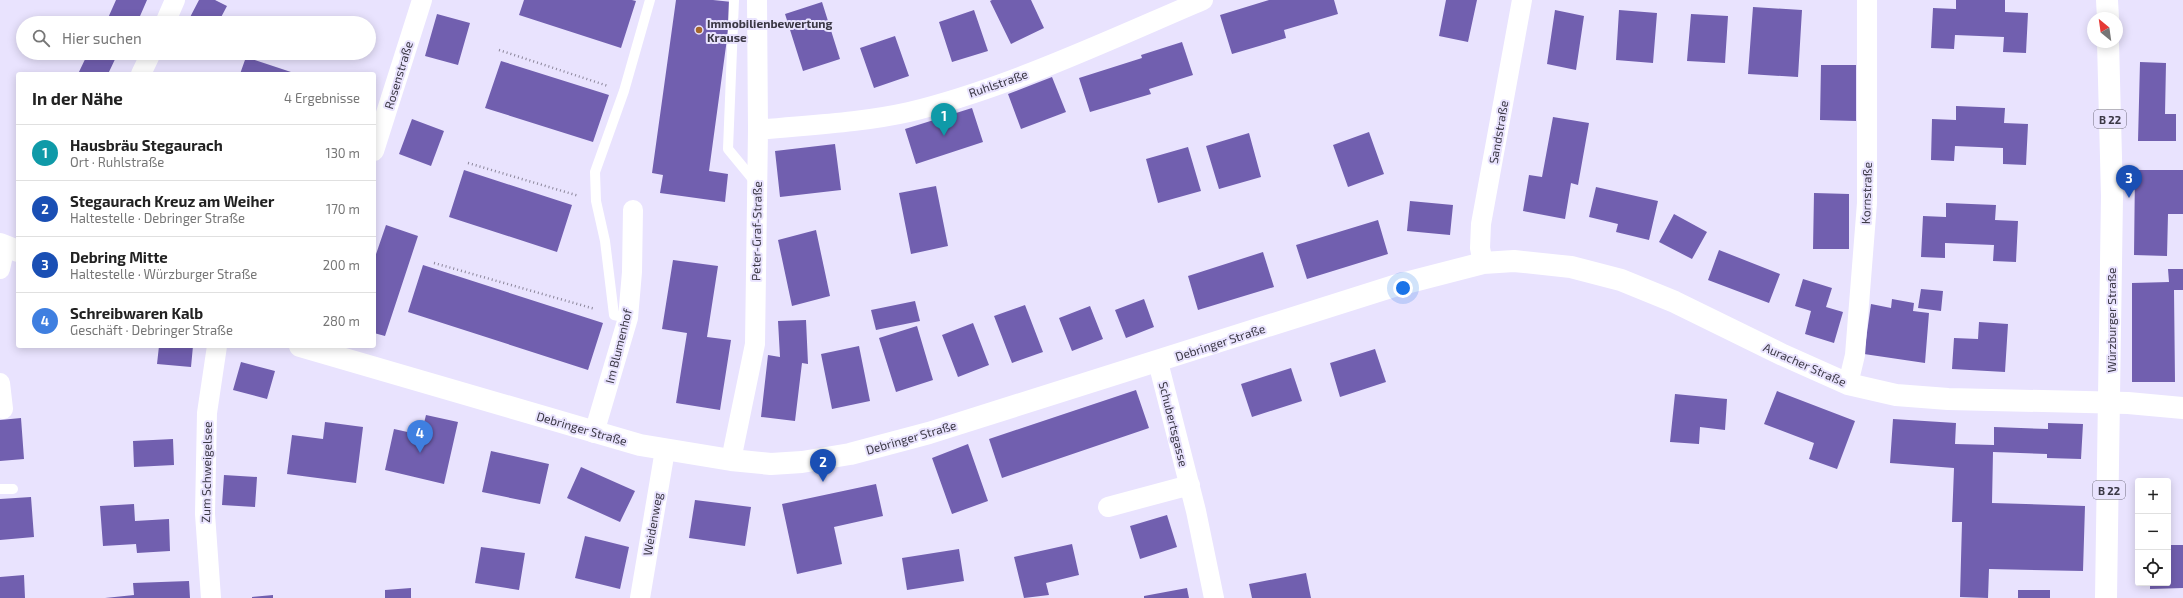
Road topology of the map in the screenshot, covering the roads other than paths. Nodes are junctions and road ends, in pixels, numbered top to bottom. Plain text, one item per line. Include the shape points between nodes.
1 (175, 0) edge
2 (422, 0) edge
3 (650, 0) edge
4 (734, 0) edge
5 (757, 0) edge
6 (1203, 0) edge
7 (1522, 0) edge
8 (1867, 0) edge
9 (2107, 0) edge
10 (2108, 12) edge
11 (167, 16) edge
12 (2108, 48) edge
13 (148, 60) edge
14 (143, 72) edge
15 (758, 130) junction
16 (376, 145) edge
17 (757, 184) junction
18 (633, 210) dead end
19 (8, 247) edge
20 (1514, 261) joint
21 (1483, 263) junction
22 (0, 269) edge
23 (621, 316) junction
24 (216, 348) edge
25 (311, 348) edge
26 (1158, 362) junction
27 (0, 383) edge
28 (1848, 384) junction
29 (2110, 403) junction
30 (2183, 408) edge
31 (3, 409) dead end
32 (594, 432) junction
33 (665, 450) junction
34 (731, 460) junction
35 (1190, 485) junction
36 (0, 489) edge
37 (14, 489) dead end
38 (1108, 507) dead end
39 (212, 598) edge
40 (640, 598) edge
41 (1214, 598) edge
42 (2106, 598) edge

1 - 11 street
2 - 16 street, Rosenstraße
3 - 23 lane via 624,91 595,172 596,201
4 - 17 lane via 728,149
5 - 15 street, Peter-Graf-Straße
6 - 15 street, Ruhlstraße via 1005,82 908,112 842,122
7 - 21 street, Sandstraße via 1481,224 1480,248
8 - 28 street, Kornstraße via 1867,203 1855,355
9 - 10 street
12 - 29 street, Würzburger Straße / B 22 via 2112,196
13 - 14 street
15 - 17 street, Peter-Graf-Straße
17 - 34 street, Peter-Graf-Straße via 754,344
18 - 23 street, Im Blumenhof via 632,272
19 - 22 street
20 - 21 street, Debringer Straße
20 - 28 street, Auracher Straße via 1571,267 1621,280 1675,302
21 - 26 street, Debringer Straße via 1394,286
23 - 32 street, Im Blumenhof
24 - 39 street, Zum Schweigelsee via 207,413 205,514
25 - 32 street, Debringer Straße
26 - 34 street, Debringer Straße via 929,433 850,454 771,464
26 - 35 street, Schubertsgasse
27 - 31 street
28 - 29 street, Auracher Straße via 1896,394 1948,399
29 - 30 street, Auracher Straße
29 - 42 street, Würzburger Straße / B 22
32 - 33 street, Debringer Straße
33 - 34 street, Debringer Straße
33 - 40 street, Weidenweg
35 - 38 street
35 - 41 street, Schubertsgasse
36 - 37 lane

